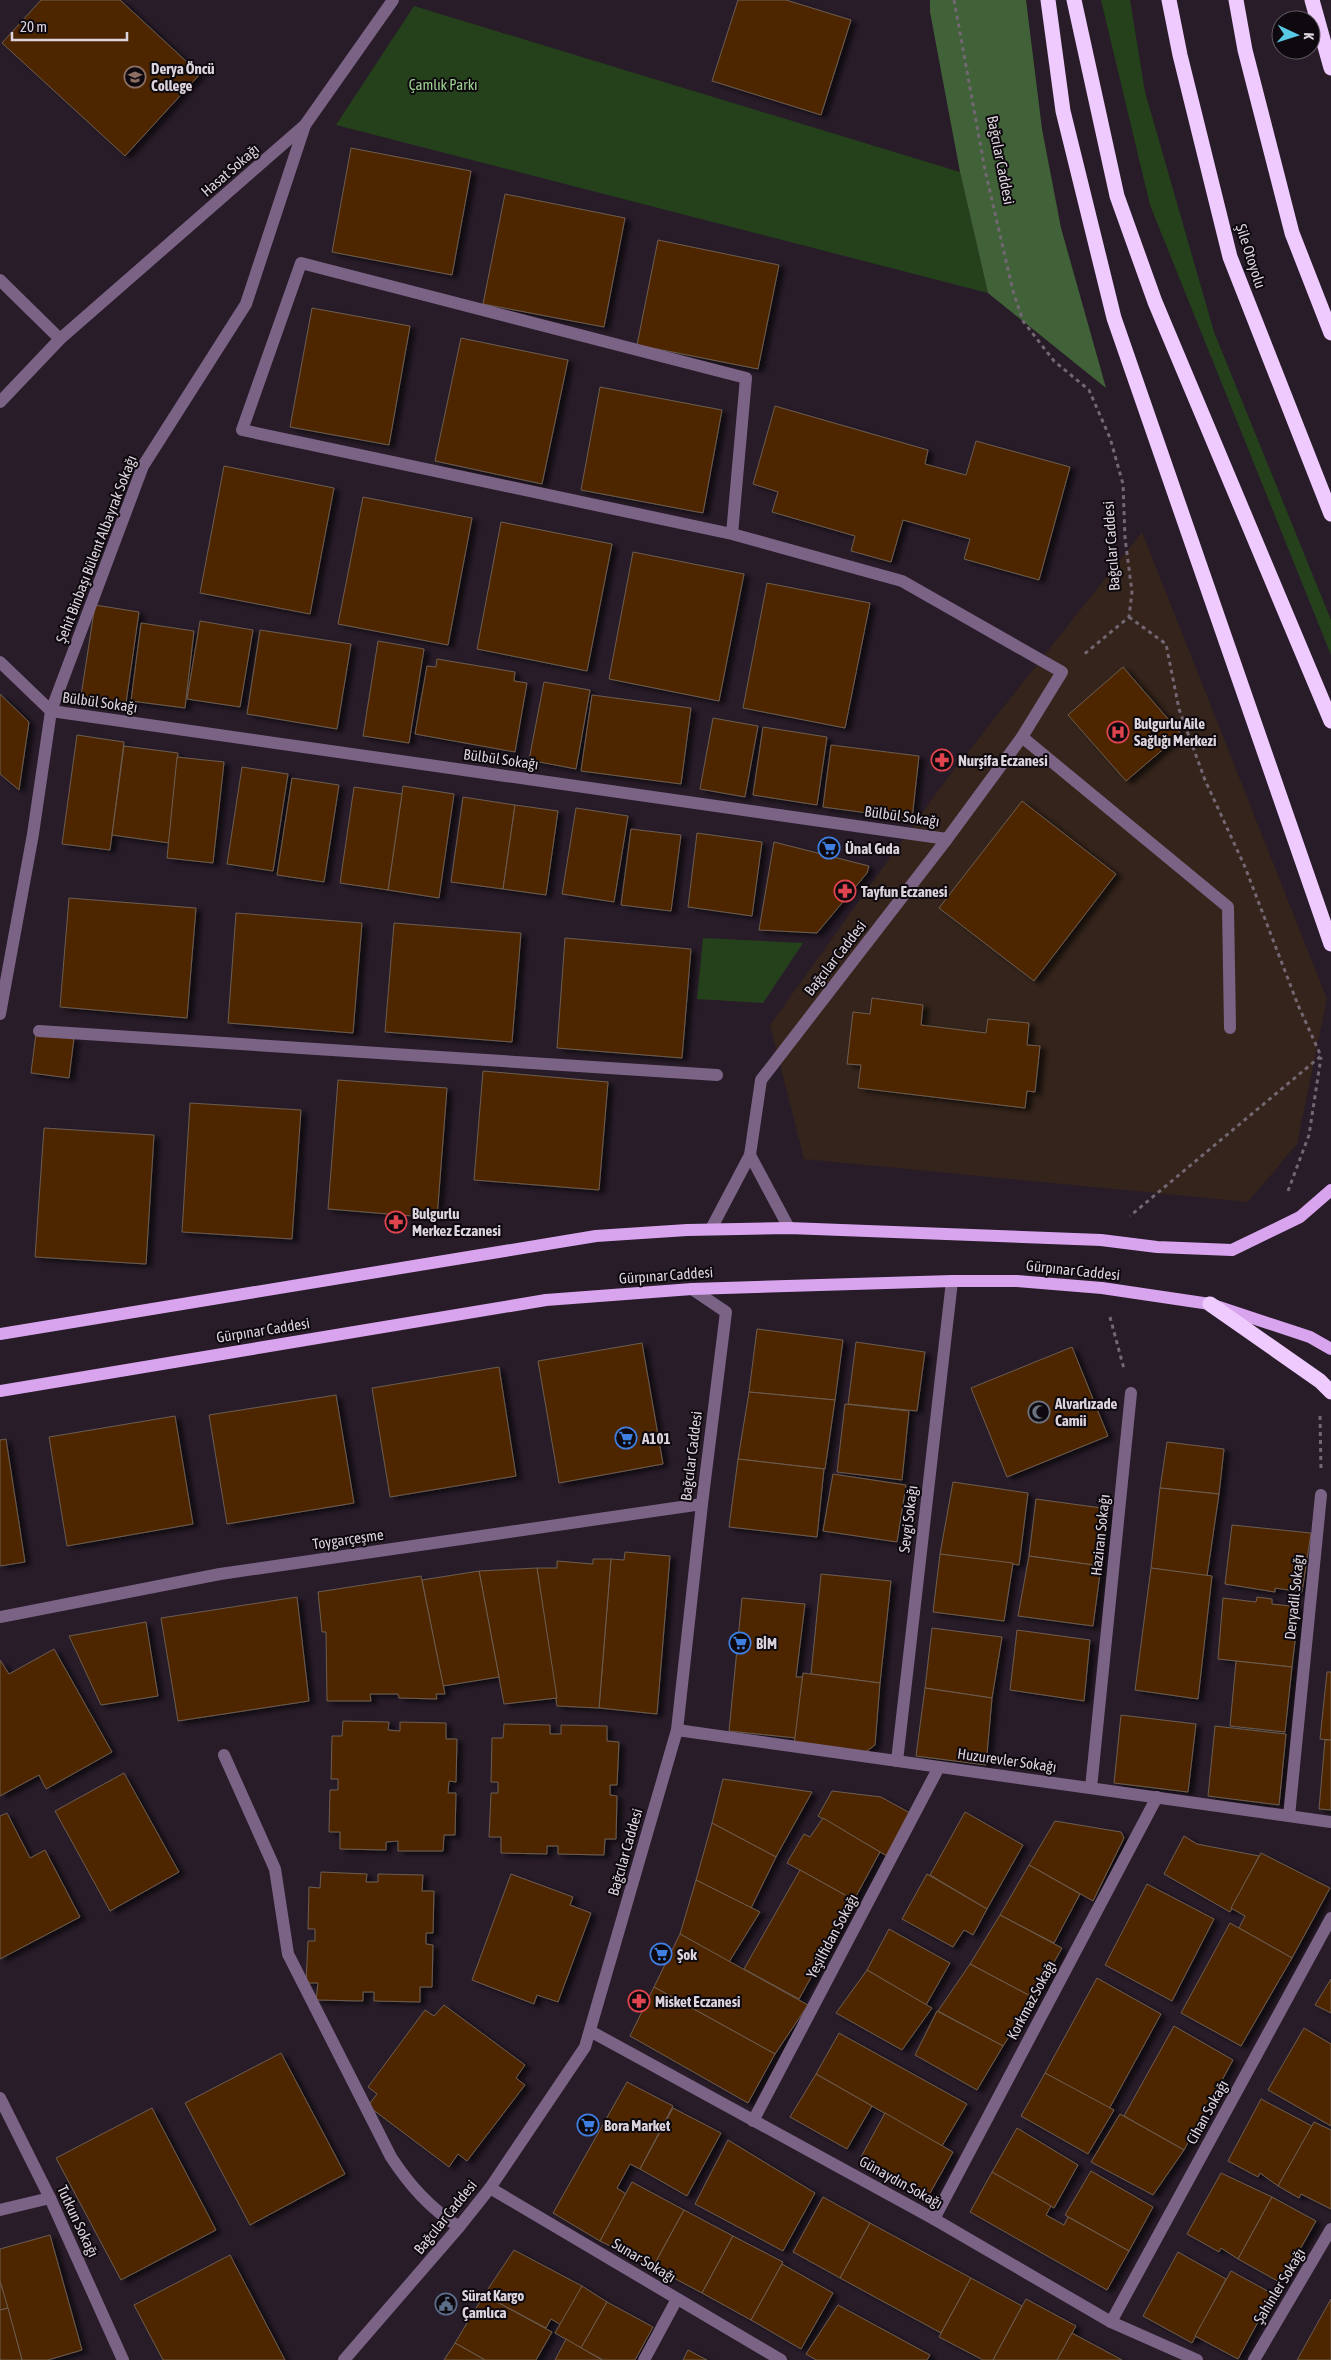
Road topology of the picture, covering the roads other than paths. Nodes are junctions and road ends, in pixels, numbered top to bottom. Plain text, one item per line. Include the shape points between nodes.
1 (393, 0) edge
2 (1048, 0) edge
3 (1074, 0) edge
4 (1169, 0) edge
5 (1236, 0) edge
6 (1312, 0) edge
7 (1331, 68) edge
8 (305, 125) junction
9 (0, 280) edge
10 (1331, 333) edge
11 (60, 339) junction
12 (0, 402) edge
13 (1331, 514) edge
14 (732, 534) junction
15 (0, 662) edge
16 (51, 711) junction
17 (1331, 721) edge
18 (1022, 737) junction
19 (947, 839) junction
20 (1331, 944) edge
21 (0, 1014) edge
22 (1230, 1028) dead end
23 (40, 1031) dead end
24 (717, 1075) dead end
25 (750, 1155) junction
26 (1331, 1190) edge
27 (789, 1228) junction
28 (711, 1230) junction
29 (952, 1281) junction
30 (692, 1289) junction
31 (1210, 1304) junction
32 (0, 1334) edge
33 (1331, 1349) edge
34 (1326, 1386) edge
35 (0, 1392) edge
36 (1131, 1393) road end
37 (1321, 1495) road end
38 (702, 1504) junction
39 (0, 1617) edge
40 (677, 1730) junction
41 (224, 1755) dead end
42 (897, 1761) junction
43 (939, 1767) junction
44 (1091, 1788) junction
45 (1157, 1797) junction
46 (1289, 1816) junction
47 (1331, 1822) edge
48 (1331, 1918) edge
49 (590, 2031) junction
50 (0, 2098) edge
51 (754, 2121) junction
52 (490, 2188) junction
53 (50, 2198) junction
54 (0, 2210) edge
55 (934, 2219) junction
56 (460, 2227) junction
57 (1331, 2229) edge
58 (677, 2299) junction
59 (1111, 2322) junction
60 (120, 2359) edge
61 (344, 2360) edge
62 (644, 2360) edge
63 (781, 2360) edge
64 (1197, 2360) edge
65 (1254, 2360) edge

1 - 8 street, Hasat Sokağı
2 - 20 highway via 1063,111 1114,318
3 - 17 highway via 1117,196 1154,302
4 - 13 highway, Şile Otoyolu via 1230,257
5 - 10 highway via 1245,50 1292,233
6 - 7 highway
8 - 11 street, Hasat Sokağı
8 - 16 street, Şehit Binbaşı Bülent Albayrak Sokağı via 246,304 143,466
9 - 11 street
11 - 12 street, Hasat Sokağı
14 - 14 street via 242,430 301,263 746,378
14 - 18 street, Bağcılar Caddesi via 902,581 1062,672
15 - 16 street
16 - 19 street, Bülbül Sokağı
16 - 21 street, Şehit Binbaşı Bülent Albayrak Sokağı via 34,834
18 - 19 street, Bağcılar Caddesi
18 - 22 street via 1228,907
19 - 25 street, Bağcılar Caddesi via 761,1080
23 - 24 street
25 - 27 street
25 - 28 street, Bağcılar Caddesi
26 - 27 main road, Gürpınar Caddesi via 1300,1217 1232,1250 1157,1247 1101,1240
27 - 28 main road, Gürpınar Caddesi
28 - 32 main road, Gürpınar Caddesi via 596,1236
29 - 30 main road, Gürpınar Caddesi
29 - 31 main road, Gürpınar Caddesi via 1016,1281 1102,1288
29 - 42 street, Sevgi Sokağı
30 - 35 main road, Gürpınar Caddesi via 546,1300
30 - 38 street, Bağcılar Caddesi via 726,1312
31 - 33 main road, Gürpınar Caddesi via 1310,1337
31 - 34 highway
36 - 44 street, Haziran Sokağı
37 - 46 street, Deryadil Sokağı
38 - 39 street, Toygarçeşme via 220,1574
38 - 40 street, Bağcılar Caddesi
40 - 42 street, Huzurevler Sokağı
40 - 49 street, Bağcılar Caddesi
41 - 56 street via 275,1869 288,1954 391,2157 428,2204
42 - 43 street, Huzurevler Sokağı
43 - 44 street, Huzurevler Sokağı
43 - 51 street, Yeşilfidan Sokağı
44 - 45 street, Huzurevler Sokağı
45 - 46 street, Huzurevler Sokağı
45 - 55 street, Korkmaz Sokağı
46 - 47 street, Huzurevler Sokağı
48 - 59 street, Cihan Sokağı
49 - 51 street, Günaydın Sokağı
49 - 52 street, Bağcılar Caddesi via 585,2047
50 - 53 street, Tutkun Sokağı
51 - 55 street, Günaydın Sokağı
52 - 56 street, Bağcılar Caddesi
52 - 58 street, Sunar Sokağı
53 - 54 street
53 - 60 street, Tutkun Sokağı
55 - 59 street, Günaydın Sokağı
56 - 61 street, Bağcılar Caddesi
57 - 65 street, Şahinler Sokağı
58 - 62 street
58 - 63 street, Sunar Sokağı
59 - 64 street, Günaydın Sokağı

